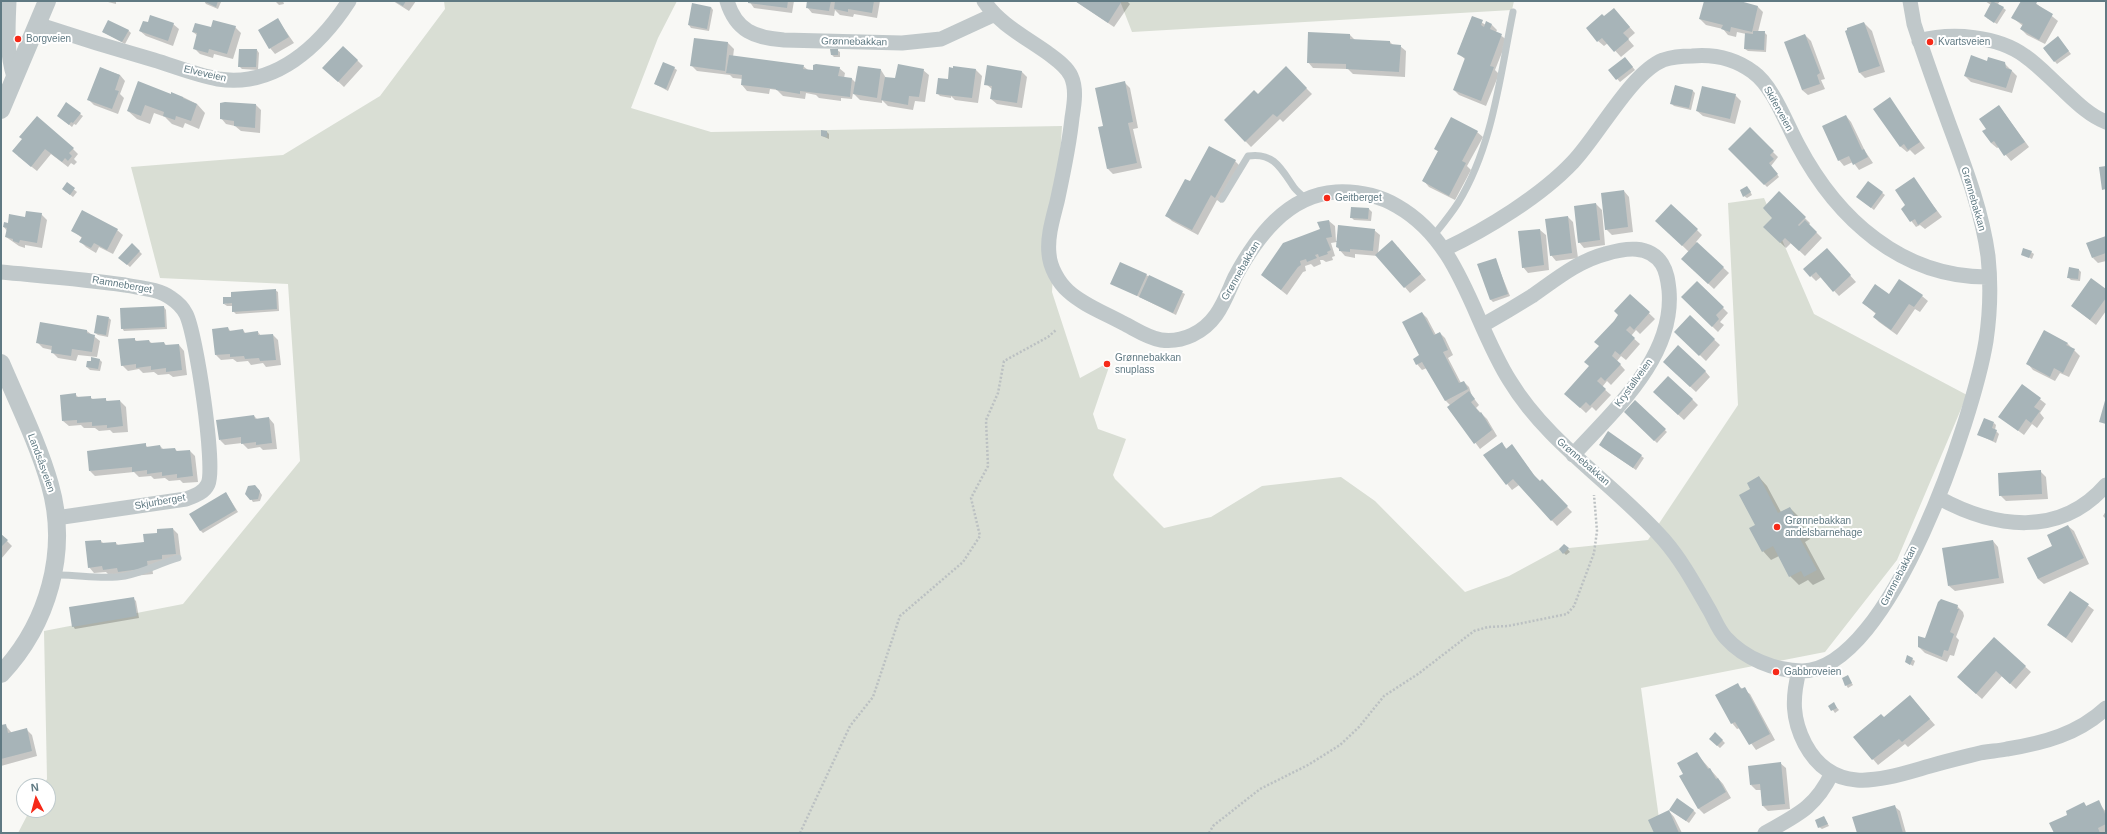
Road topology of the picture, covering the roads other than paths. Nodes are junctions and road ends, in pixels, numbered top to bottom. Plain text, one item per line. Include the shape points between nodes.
1 (9, 1) edge
2 (47, 1) edge
3 (348, 1) edge
4 (727, 1) edge
5 (984, 1) edge
6 (1910, 1) edge
7 (1513, 12) dead end
8 (993, 14) junction
9 (37, 24) junction
10 (1919, 41) junction
11 (14, 78) junction
12 (1, 110) edge
13 (2106, 122) edge
14 (1222, 198) dead end
15 (1307, 199) junction
16 (1434, 235) junction
17 (1445, 249) junction
18 (1, 272) edge
19 (1989, 277) junction
20 (1483, 325) junction
21 (197, 362) joint
22 (1, 363) edge
23 (1573, 455) junction
24 (2106, 485) edge
25 (1938, 498) junction
26 (56, 518) junction
27 (178, 558) dead end
28 (53, 575) junction
29 (1799, 671) junction
30 (1, 674) edge
31 (2106, 708) edge
32 (1832, 773) junction
33 (1765, 833) edge

1 - 11 street via 8,54
2 - 9 street
3 - 9 street, Elveveien via 302,54 271,74 253,78 217,79
4 - 8 street, Grønnebakkan via 734,19 748,32 765,38 784,40 902,42 942,39
5 - 8 street, Grønnebakkan
6 - 10 street, Grønnebakkan
7 - 16 lane via 1488,133 1474,172 1458,203
8 - 15 street, Grønnebakkan via 1059,62 1071,74 1075,92 1072,120 1049,236 1049,255 1053,271 1066,290 1086,303 1152,338 1165,341 1180,340 1197,334 1218,312 1264,232 1286,210
9 - 11 street
10 - 13 street via 1960,35 2006,46 2025,56 2086,112
10 - 19 street, Grønnebakkan via 1976,202 1988,256
11 - 12 street
14 - 15 lane via 1248,156 1264,155 1286,173 1293,187
15 - 16 street, Grønnebakkan via 1328,192 1378,196 1420,220
16 - 17 street, Grønnebakkan
17 - 19 street, Skiferveien via 1478,234 1573,163 1636,81 1651,68 1674,57 1708,55 1738,63 1754,72 1767,86 1817,177 1846,215 1863,230 1885,246 1926,267 1952,274
17 - 20 street, Grønnebakkan
18 - 21 street, Ramneberget via 88,280 158,292 170,297 186,314
19 - 25 street, Grønnebakkan via 1986,340 1972,403
20 - 23 street, Grønnebakkan via 1508,378 1523,400 1551,434
20 - 23 street, Krystallveien via 1571,269 1604,254 1635,248 1653,253 1659,259 1665,268 1670,298 1664,332 1656,351 1610,416
21 - 26 street, Skjurberget via 208,430 211,471 205,489 186,499
22 - 26 street, Landsåsveien via 43,463
23 - 29 street, Grønnebakkan via 1631,505 1678,556 1724,636 1746,655 1769,665
24 - 25 street via 2086,504 2055,517 2030,522 2006,523 1983,518
25 - 29 street, Grønnebakkan via 1892,593 1873,621 1830,662 1812,670
26 - 28 street, Landsåsveien
27 - 28 lane via 126,576 107,578
28 - 30 street, Landsåsveien via 48,597 37,624 14,660
29 - 32 street via 1794,693 1798,731 1810,753 1826,771
31 - 32 street via 2078,729 2061,736 2014,748 1983,752 1905,774 1871,780 1836,776
32 - 33 street via 1815,801 1798,815

